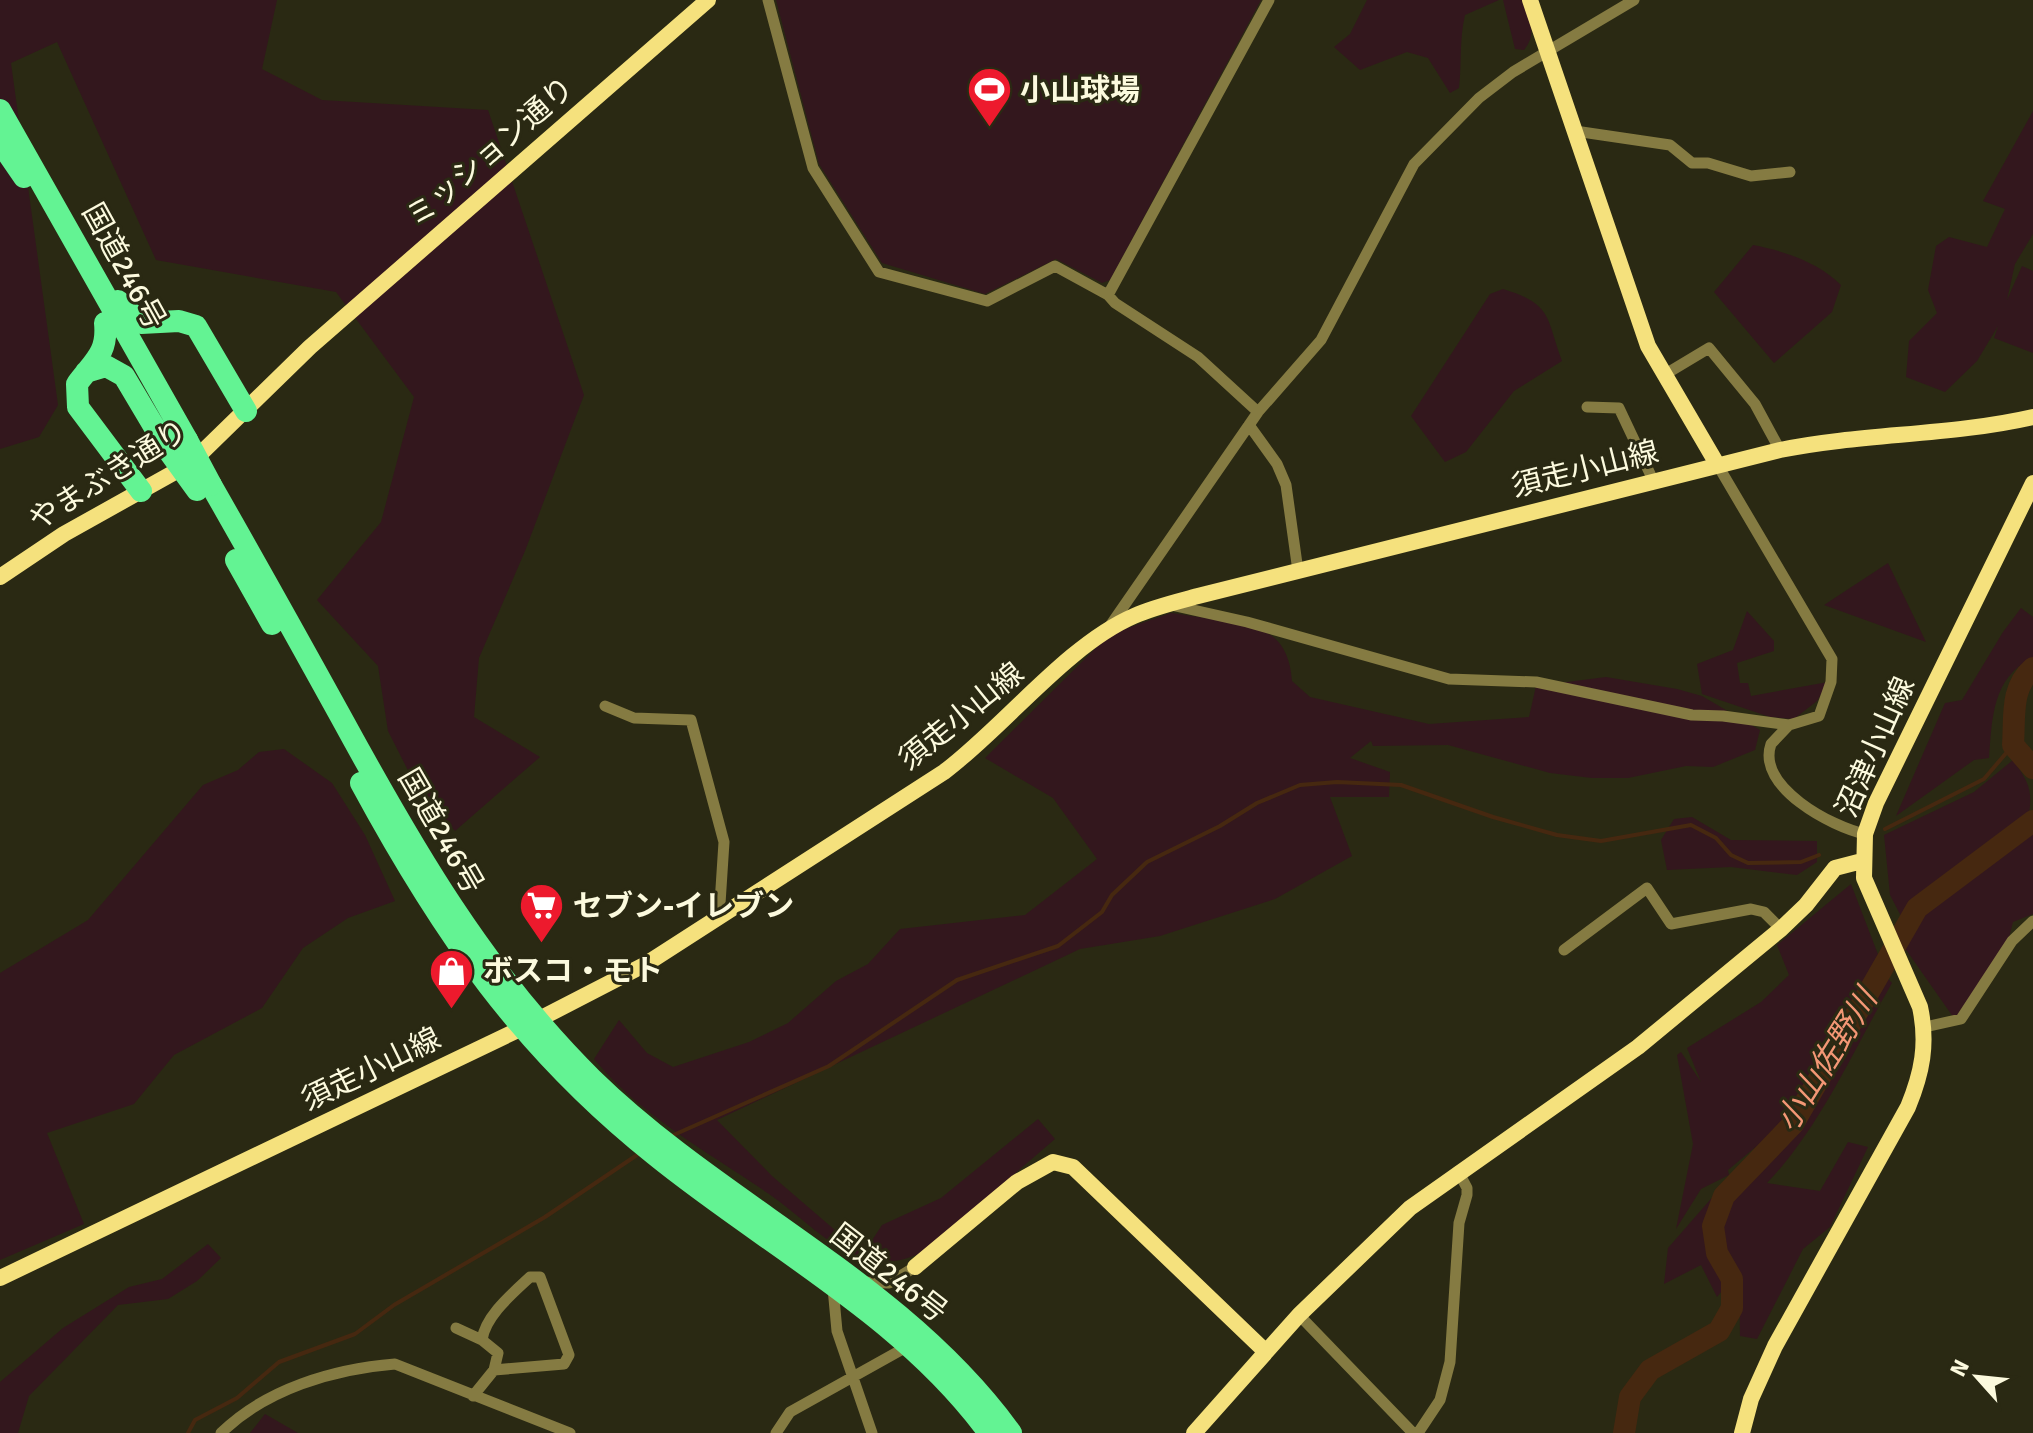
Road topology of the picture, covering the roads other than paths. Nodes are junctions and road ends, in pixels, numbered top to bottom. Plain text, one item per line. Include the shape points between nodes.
1 (708, 0) edge
2 (768, 0) edge
3 (1269, 0) edge
4 (1530, 0) edge
5 (1634, 0) edge
6 (1546, 49) junction
7 (0, 110) edge
8 (1575, 131) junction
9 (0, 142) edge
10 (1790, 172) dead end
11 (93, 271) junction
12 (1108, 295) junction
13 (173, 322) junction
14 (105, 323) junction
15 (310, 347) joint
16 (86, 372) junction
17 (1664, 375) junction
18 (156, 384) junction
19 (1587, 407) dead end
20 (246, 411) junction
21 (1258, 412) junction
22 (2033, 417) edge
23 (1249, 425) junction
24 (177, 446) junction
25 (1780, 450) junction
26 (1717, 464) junction
27 (1653, 480) junction
28 (2033, 483) edge
29 (141, 491) junction
30 (1298, 571) junction
31 (0, 577) edge
32 (1167, 604) junction
33 (1108, 630) junction
34 (605, 706) dead end
35 (1789, 725) junction
36 (1865, 834) junction
37 (1862, 861) junction
38 (719, 920) junction
39 (2033, 921) edge
40 (1781, 929) junction
41 (1564, 950) dead end
42 (529, 1025) junction
43 (1925, 1027) junction
44 (1458, 1171) junction
45 (915, 1267) joint
46 (0, 1278) edge
47 (843, 1284) junction
48 (1299, 1315) junction
49 (456, 1328) dead end
50 (482, 1340) junction
51 (910, 1345) junction
52 (1266, 1352) junction
53 (494, 1370) junction
54 (852, 1379) junction
55 (473, 1396) junction
56 (221, 1433) edge
57 (570, 1433) edge
58 (776, 1433) edge
59 (872, 1433) edge
60 (989, 1433) edge
61 (1011, 1433) edge
62 (1194, 1433) edge
63 (1416, 1433) edge
64 (1742, 1433) edge

1 - 15 main road, ミッション通り
2 - 12 street via 813,168 879,272 987,301 1055,266
3 - 12 street
4 - 6 main road
5 - 6 street
6 - 8 main road
6 - 21 street via 1479,98 1414,164 1321,340
7 - 11 highway, 国道246号
8 - 10 street via 1670,145 1692,163 1751,176
8 - 17 main road via 1648,346
9 - 14 highway, 国道246号
11 - 13 highway via 135,320 147,325
11 - 18 highway, 国道246号
12 - 21 street via 1198,357
13 - 18 highway via 154,342
13 - 20 highway via 196,326
14 - 16 highway via 103,355
14 - 24 highway, 国道246号
15 - 20 main road, やまぶき通り
16 - 24 highway via 106,366 124,376
16 - 29 highway via 75,392 78,407
17 - 25 street via 1709,348 1755,404
17 - 26 main road
18 - 24 highway, 国道246号
19 - 27 street via 1619,408
20 - 29 main road, やまぶき通り via 191,463
21 - 23 street
22 - 25 main road, 須走小山線
23 - 30 street via 1286,485
23 - 33 street
24 - 42 highway, 国道246号, bridge via 204,487 405,866 454,942
25 - 26 main road, 須走小山線
26 - 27 main road, 須走小山線
26 - 35 street via 1832,659 1831,682 1819,716
27 - 30 main road, 須走小山線
28 - 36 main road, 沼津小山線
29 - 31 main road, やまぶき通り
30 - 32 main road, 須走小山線
32 - 33 main road, 須走小山線
32 - 35 street via 1449,679 1536,682 1692,715
33 - 38 main road, 須走小山線 via 944,772
34 - 38 street via 634,718 691,720 724,842
35 - 36 street via 1769,750 1780,783 1794,800 1840,829
36 - 37 main road, 沼津小山線
37 - 40 main road via 1835,868
37 - 43 main road, 沼津小山線 via 1876,911
38 - 42 main road, 須走小山線
39 - 43 street via 2012,941 1961,1019
40 - 41 street via 1764,912 1751,909 1671,924 1647,888
40 - 44 main road via 1638,1047
42 - 46 main road, 須走小山線
42 - 47 highway, 国道246号 via 623,1119
43 - 64 main road, 沼津小山線 via 1921,1071 1908,1107 1775,1346
44 - 48 main road via 1379,1235
44 - 63 street via 1467,1195 1459,1223 1450,1362 1440,1400
45 - 47 street via 889,1283
45 - 52 main road via 1017,1182 1053,1162 1073,1167
47 - 51 highway, 国道246号
47 - 54 street via 837,1331
47 - 61 highway, 国道246号 via 932,1344 981,1391
48 - 52 main road
48 - 63 street
49 - 50 street
50 - 53 street via 498,1353
50 - 53 street via 483,1330 512,1293 530,1277 540,1277 569,1355 564,1364
51 - 54 street
51 - 60 highway, 国道246号
52 - 62 main road
53 - 55 street
54 - 58 street via 790,1412
54 - 59 street
55 - 56 street via 395,1364 364,1366 264,1399
55 - 57 street

